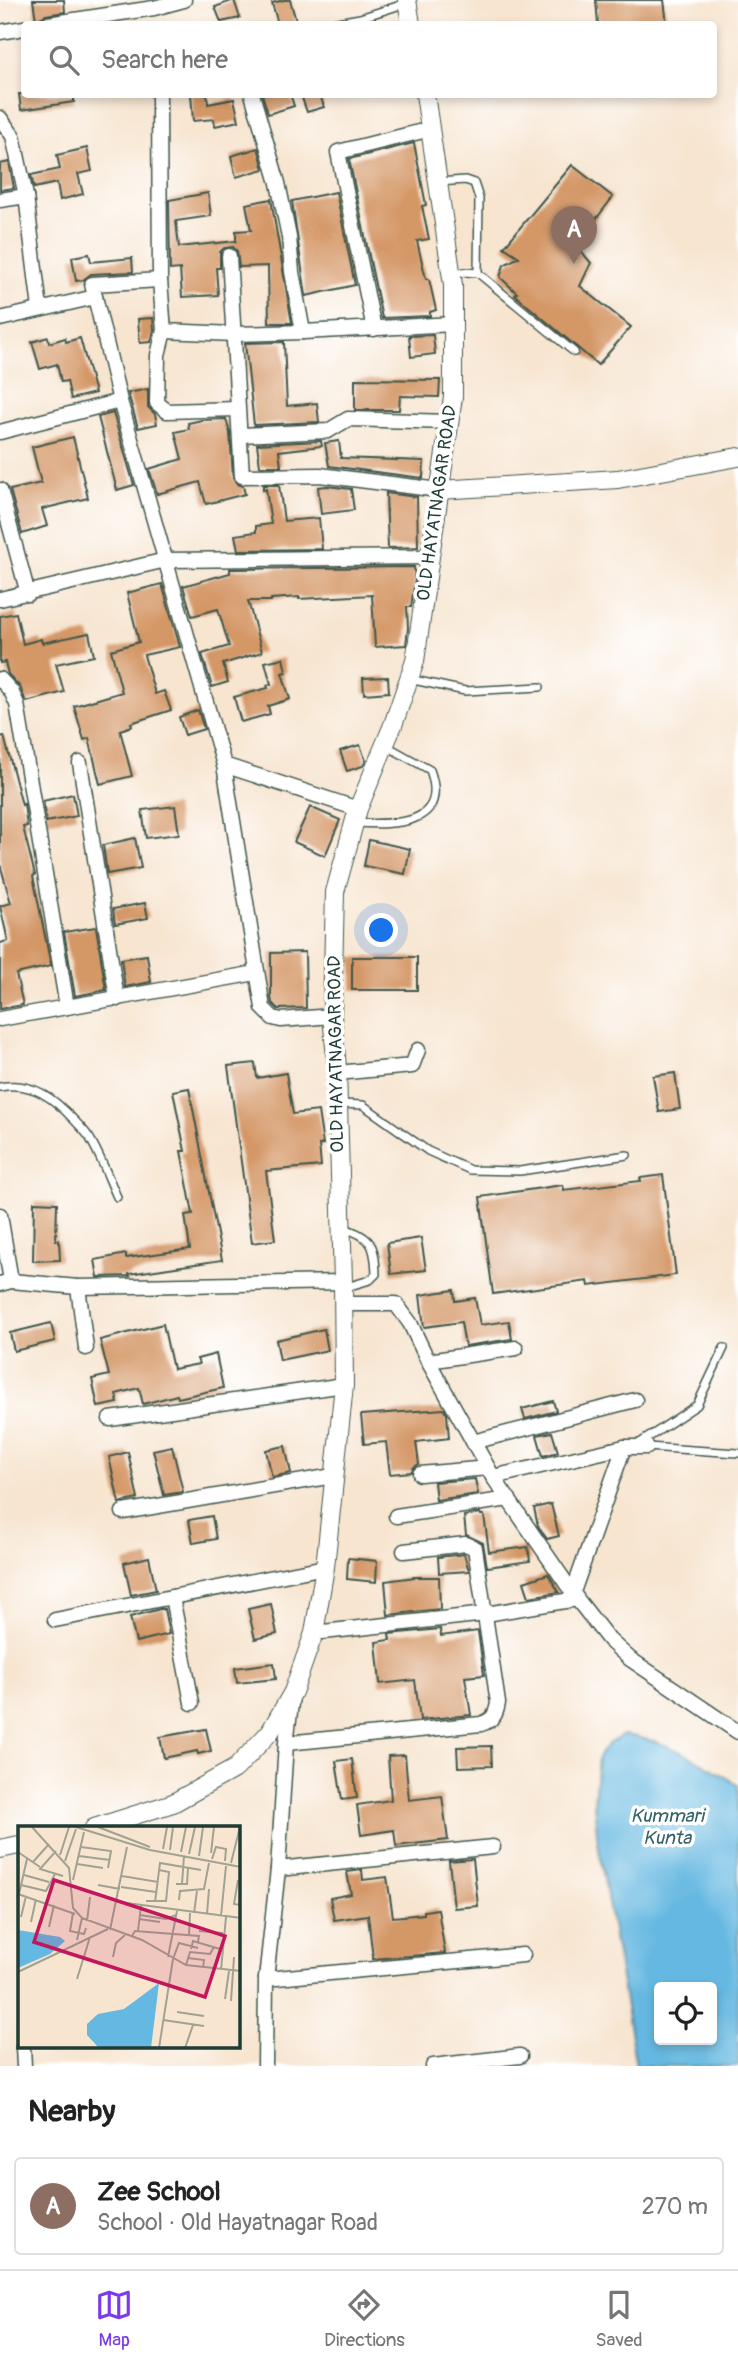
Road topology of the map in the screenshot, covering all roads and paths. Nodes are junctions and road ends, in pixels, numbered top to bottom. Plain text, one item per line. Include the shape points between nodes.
1 (184, 0) edge
2 (407, 2) edge
3 (154, 8) junction
4 (68, 21) edge
5 (155, 21) edge
6 (338, 21) edge
7 (410, 21) edge
8 (21, 28) edge
9 (0, 32) edge
10 (159, 98) edge
11 (254, 98) edge
12 (426, 98) edge
13 (0, 118) edge
14 (432, 130) junction
15 (439, 182) junction
16 (26, 196) junction
17 (0, 200) edge
18 (229, 256) dead end
19 (478, 273) junction
20 (452, 275) junction
21 (160, 280) junction
22 (95, 297) junction
23 (40, 309) junction
24 (0, 319) edge
25 (454, 324) junction
26 (374, 329) junction
27 (164, 331) junction
28 (303, 332) junction
29 (234, 334) junction
30 (574, 352) dead end
31 (120, 401) junction
32 (237, 409) junction
33 (449, 422) junction
34 (0, 432) edge
35 (240, 435) junction
36 (738, 457) edge
37 (0, 490) edge
38 (439, 490) junction
39 (5, 531) edge
40 (429, 557) junction
41 (166, 560) junction
42 (28, 594) junction
43 (0, 599) edge
44 (0, 679) edge
45 (409, 679) junction
46 (540, 687) dead end
47 (384, 745) junction
48 (80, 762) dead end
49 (224, 765) junction
50 (356, 816) junction
51 (256, 973) junction
52 (117, 999) junction
53 (67, 1007) junction
54 (332, 1016) junction
55 (0, 1019) edge
56 (418, 1051) dead end
57 (337, 1073) junction
58 (0, 1087) edge
59 (338, 1104) junction
60 (627, 1156) dead end
61 (117, 1197) dead end
62 (0, 1215) edge
63 (340, 1226) junction
64 (5, 1283) edge
65 (78, 1287) junction
66 (343, 1291) junction
67 (86, 1348) dead end
68 (516, 1348) dead end
69 (724, 1348) dead end
70 (428, 1361) junction
71 (344, 1385) junction
72 (635, 1401) dead end
73 (110, 1419) dead end
74 (473, 1442) junction
75 (635, 1447) junction
76 (738, 1453) edge
77 (491, 1472) junction
78 (420, 1474) dead end
79 (333, 1476) junction
80 (509, 1499) junction
81 (123, 1512) dead end
82 (396, 1516) dead end
83 (404, 1551) dead end
84 (325, 1567) junction
85 (575, 1596) junction
86 (172, 1597) junction
87 (486, 1614) junction
88 (55, 1620) dead end
89 (314, 1633) junction
90 (293, 1692) junction
91 (192, 1703) dead end
92 (738, 1732) edge
93 (286, 1743) junction
94 (99, 1826) edge
95 (18, 1845) edge
96 (493, 1847) dead end
97 (0, 1849) edge
98 (278, 1869) junction
99 (523, 1955) dead end
100 (266, 1979) junction
101 (23, 2048) edge
102 (520, 2056) dead end
103 (24, 2066) edge
104 (265, 2066) edge
105 (433, 2066) edge

1 - 3 street
2 - 6 lane
2 - 7 street
3 - 4 street
3 - 5 street
8 - 9 street
10 - 21 street
11 - 28 street via 278,183
12 - 14 street, OLD HAYATNAGAR ROAD
13 - 16 street via 13,136
14 - 15 street, OLD HAYATNAGAR ROAD
14 - 26 street via 338,152
15 - 19 lane via 474,183 479,198
15 - 20 street, OLD HAYATNAGAR ROAD
16 - 17 street
16 - 23 street
18 - 29 street
19 - 20 lane
19 - 30 lane
20 - 25 street, OLD HAYATNAGAR ROAD
21 - 22 street via 92,284
21 - 27 street
22 - 23 street
22 - 31 street
23 - 24 street
25 - 26 street
25 - 33 street, OLD HAYATNAGAR ROAD
26 - 28 street
27 - 29 street
27 - 32 street via 158,355 157,402 162,408
28 - 29 street
29 - 32 street
31 - 34 street
31 - 41 street
32 - 35 street
33 - 35 street via 348,419 328,431
33 - 38 street, OLD HAYATNAGAR ROAD
35 - 38 street via 242,476 320,475
36 - 38 street via 618,479
37 - 39 street
38 - 40 street, OLD HAYATNAGAR ROAD
39 - 42 street
40 - 41 street
40 - 45 street, OLD HAYATNAGAR ROAD
41 - 42 street
41 - 49 street
42 - 43 street
44 - 53 street via 18,704
45 - 46 lane via 465,691
45 - 47 street, OLD HAYATNAGAR ROAD
47 - 50 street, OLD HAYATNAGAR ROAD
47 - 50 lane via 430,770 432,805 412,820 378,824
48 - 52 street
49 - 50 street
49 - 51 street
50 - 54 street, OLD HAYATNAGAR ROAD via 335,892
51 - 52 street
51 - 54 street via 263,1008 273,1018
52 - 53 street
53 - 55 street
54 - 57 street, OLD HAYATNAGAR ROAD
56 - 57 street via 412,1066
57 - 59 street, OLD HAYATNAGAR ROAD
58 - 61 lane via 29,1087 61,1105 91,1139
59 - 60 lane via 363,1105 428,1151 470,1170 520,1171
59 - 63 street, OLD HAYATNAGAR ROAD
62 - 64 street
63 - 66 street, OLD HAYATNAGAR ROAD
63 - 66 lane via 368,1239 376,1260 376,1274 370,1280
64 - 65 street
65 - 66 street
65 - 67 street
66 - 70 street via 396,1304
66 - 71 street, OLD HAYATNAGAR ROAD
68 - 70 street
69 - 75 lane via 696,1405
70 - 74 street
71 - 73 street
71 - 79 street, OLD HAYATNAGAR ROAD
72 - 74 street
74 - 77 street
75 - 76 lane
75 - 77 street
75 - 85 street
77 - 78 street
77 - 80 street
79 - 81 street
79 - 84 street, OLD HAYATNAGAR ROAD
80 - 82 street
80 - 85 street
83 - 87 street via 472,1545 477,1552
84 - 86 street
84 - 89 street, OLD HAYATNAGAR ROAD
85 - 87 street
85 - 92 street via 630,1660
86 - 88 street
86 - 91 street
87 - 89 street
87 - 93 street via 498,1703 489,1721
89 - 90 street, OLD HAYATNAGAR ROAD
90 - 93 street
90 - 94 street, OLD HAYATNAGAR ROAD via 270,1732 236,1768 173,1803
93 - 98 street
95 - 97 street
96 - 98 street
98 - 100 street
99 - 100 street
100 - 104 street
101 - 103 street
102 - 105 street

